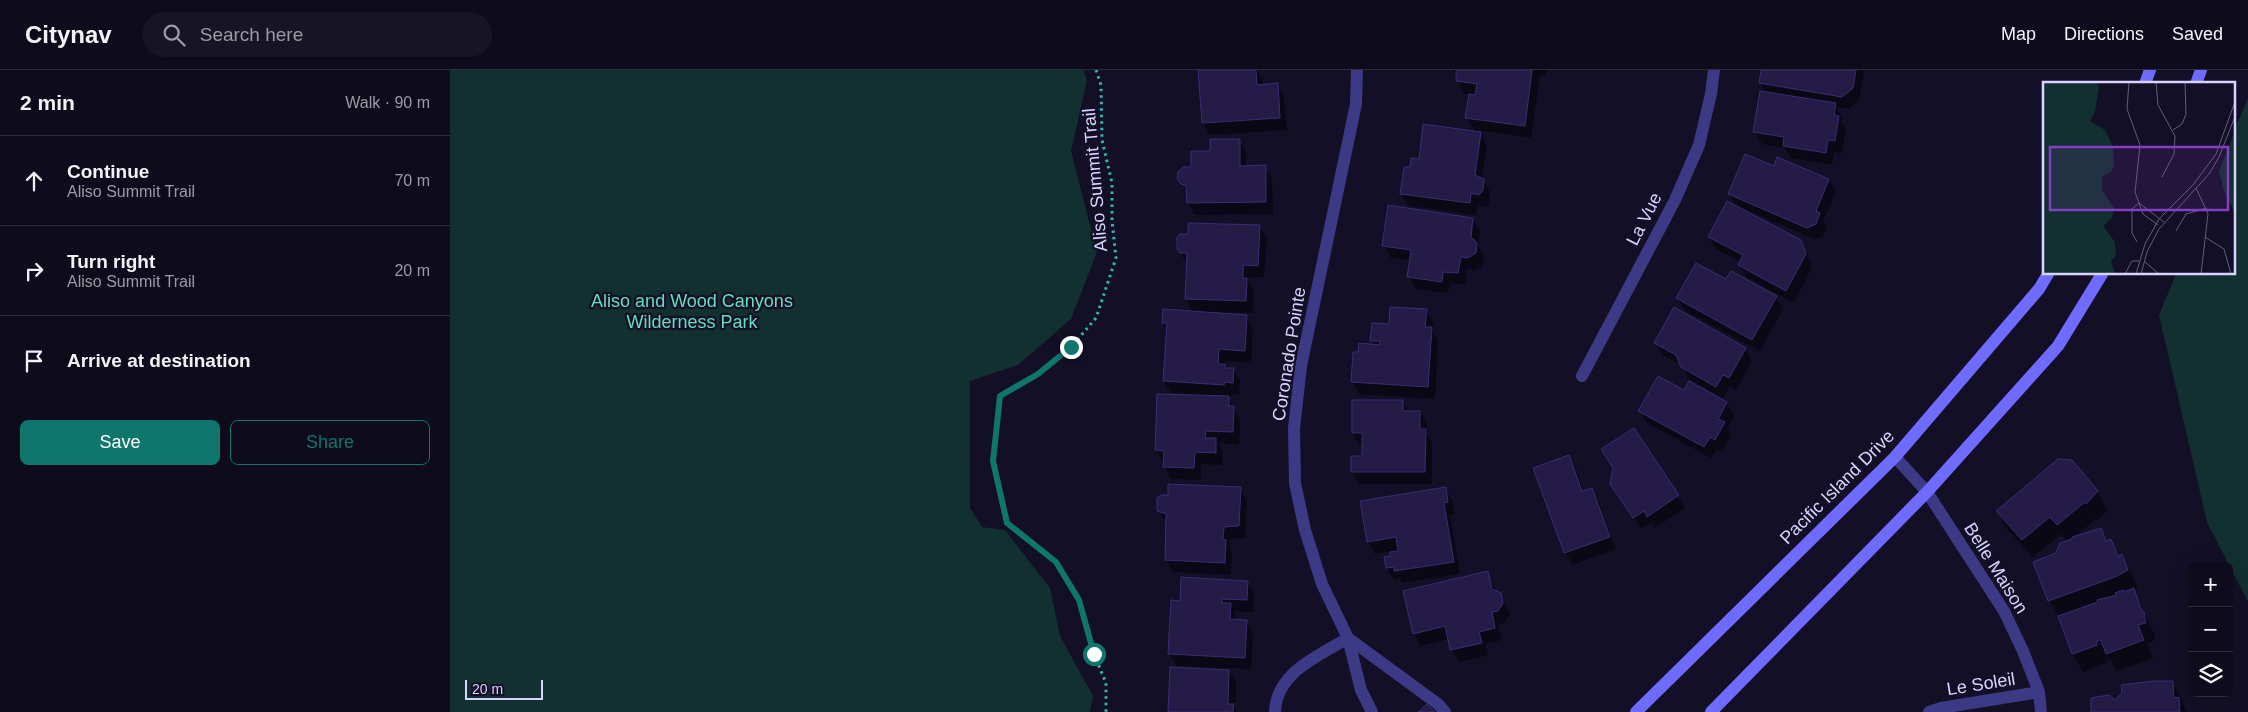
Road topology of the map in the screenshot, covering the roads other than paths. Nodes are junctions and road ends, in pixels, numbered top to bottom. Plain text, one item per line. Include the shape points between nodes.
1 (1357, 70) edge
2 (1714, 70) edge
3 (2150, 70) edge
4 (2202, 70) edge
5 (2146, 82) edge
6 (2197, 82) edge
7 (2047, 275) edge
8 (2101, 275) edge
9 (1582, 376) dead end
10 (1895, 457) junction
11 (1927, 492) junction
12 (1348, 638) junction
13 (2039, 692) junction
14 (1275, 712) edge
15 (1372, 712) edge
16 (1445, 712) edge
17 (1636, 712) edge
18 (1711, 712) edge
19 (1929, 712) edge
20 (2041, 712) edge

1 - 12 street, Coronado Pointe via 1356,104 1301,366 1294,428 1295,483 1305,530 1322,584
2 - 9 street, La Vue via 1699,145 1674,200
3 - 5 main road
4 - 6 main road
7 - 10 main road, Pacific Island Drive via 2039,289
8 - 11 main road via 2058,346
10 - 11 street, Belle Maison
10 - 17 main road, Pacific Island Drive
11 - 13 street, Belle Maison via 2004,611
11 - 18 main road
12 - 14 street via 1290,674 1275,702
12 - 15 street, Coronado Pointe via 1361,690
12 - 16 street, Coronado Pointe
13 - 19 street, Le Soleil
13 - 20 street, Belle Maison

